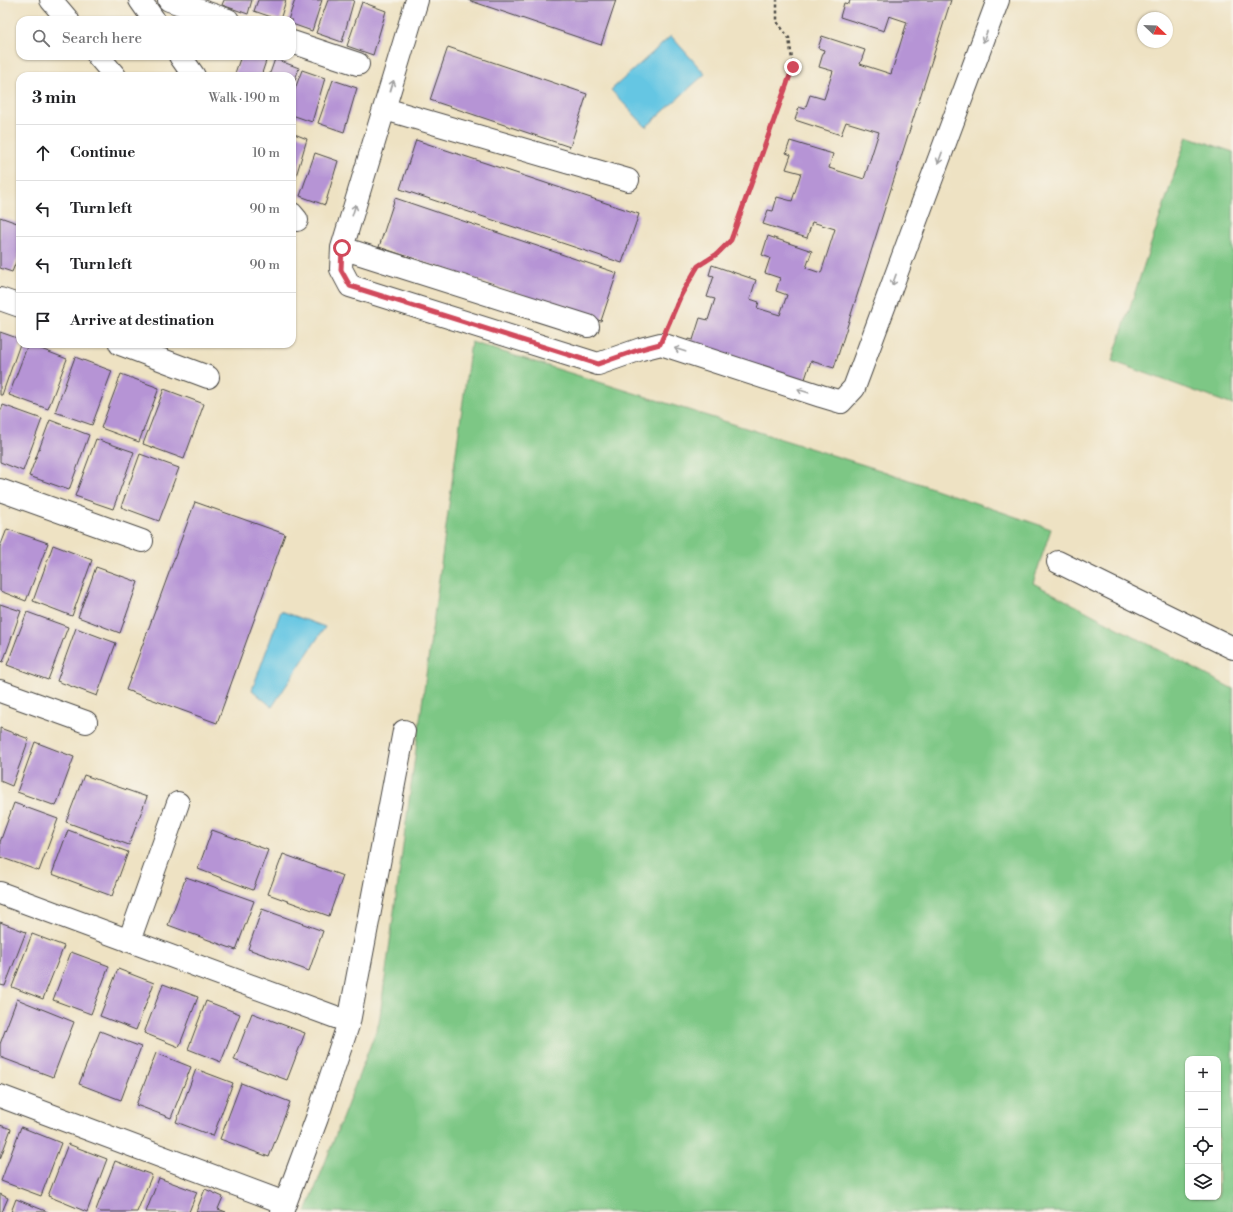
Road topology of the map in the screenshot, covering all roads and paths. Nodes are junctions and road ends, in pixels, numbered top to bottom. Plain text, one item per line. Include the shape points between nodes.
1 (51, 0) edge
2 (140, 0) edge
3 (169, 0) edge
4 (417, 0) edge
5 (777, 0) edge
6 (998, 0) edge
7 (65, 16) edge
8 (151, 16) edge
9 (216, 16) edge
10 (296, 43) edge
11 (101, 60) edge
12 (183, 60) edge
13 (358, 64) dead end
14 (111, 72) edge
15 (191, 72) edge
16 (385, 109) junction
17 (628, 180) dead end
18 (342, 248) junction
19 (0, 299) edge
20 (16, 305) edge
21 (588, 326) dead end
22 (660, 344) junction
23 (131, 348) edge
24 (208, 377) dead end
25 (0, 490) edge
26 (142, 541) dead end
27 (1058, 562) dead end
28 (1233, 648) edge
29 (0, 691) edge
30 (86, 722) dead end
31 (404, 731) dead end
32 (178, 803) dead end
33 (0, 893) edge
34 (129, 941) junction
35 (349, 1022) junction
36 (0, 1096) edge
37 (284, 1207) edge

1 - 7 street
2 - 8 street
3 - 9 street
16 -> 4 street
5 - 22 path via 777,22 788,38 793,67 731,240 717,254 698,266 681,295
6 -> 22 street via 854,388 841,402
10 - 13 street
11 - 14 street
12 - 15 street
16 - 17 street
18 -> 16 street
18 - 21 street
18 - 22 street via 341,270 350,286 598,364
19 - 20 street
23 - 24 street
25 - 26 street
27 - 28 street
29 - 30 street
31 - 35 street
32 - 34 street
33 - 34 street
34 - 35 street
35 - 37 street
36 - 37 street

